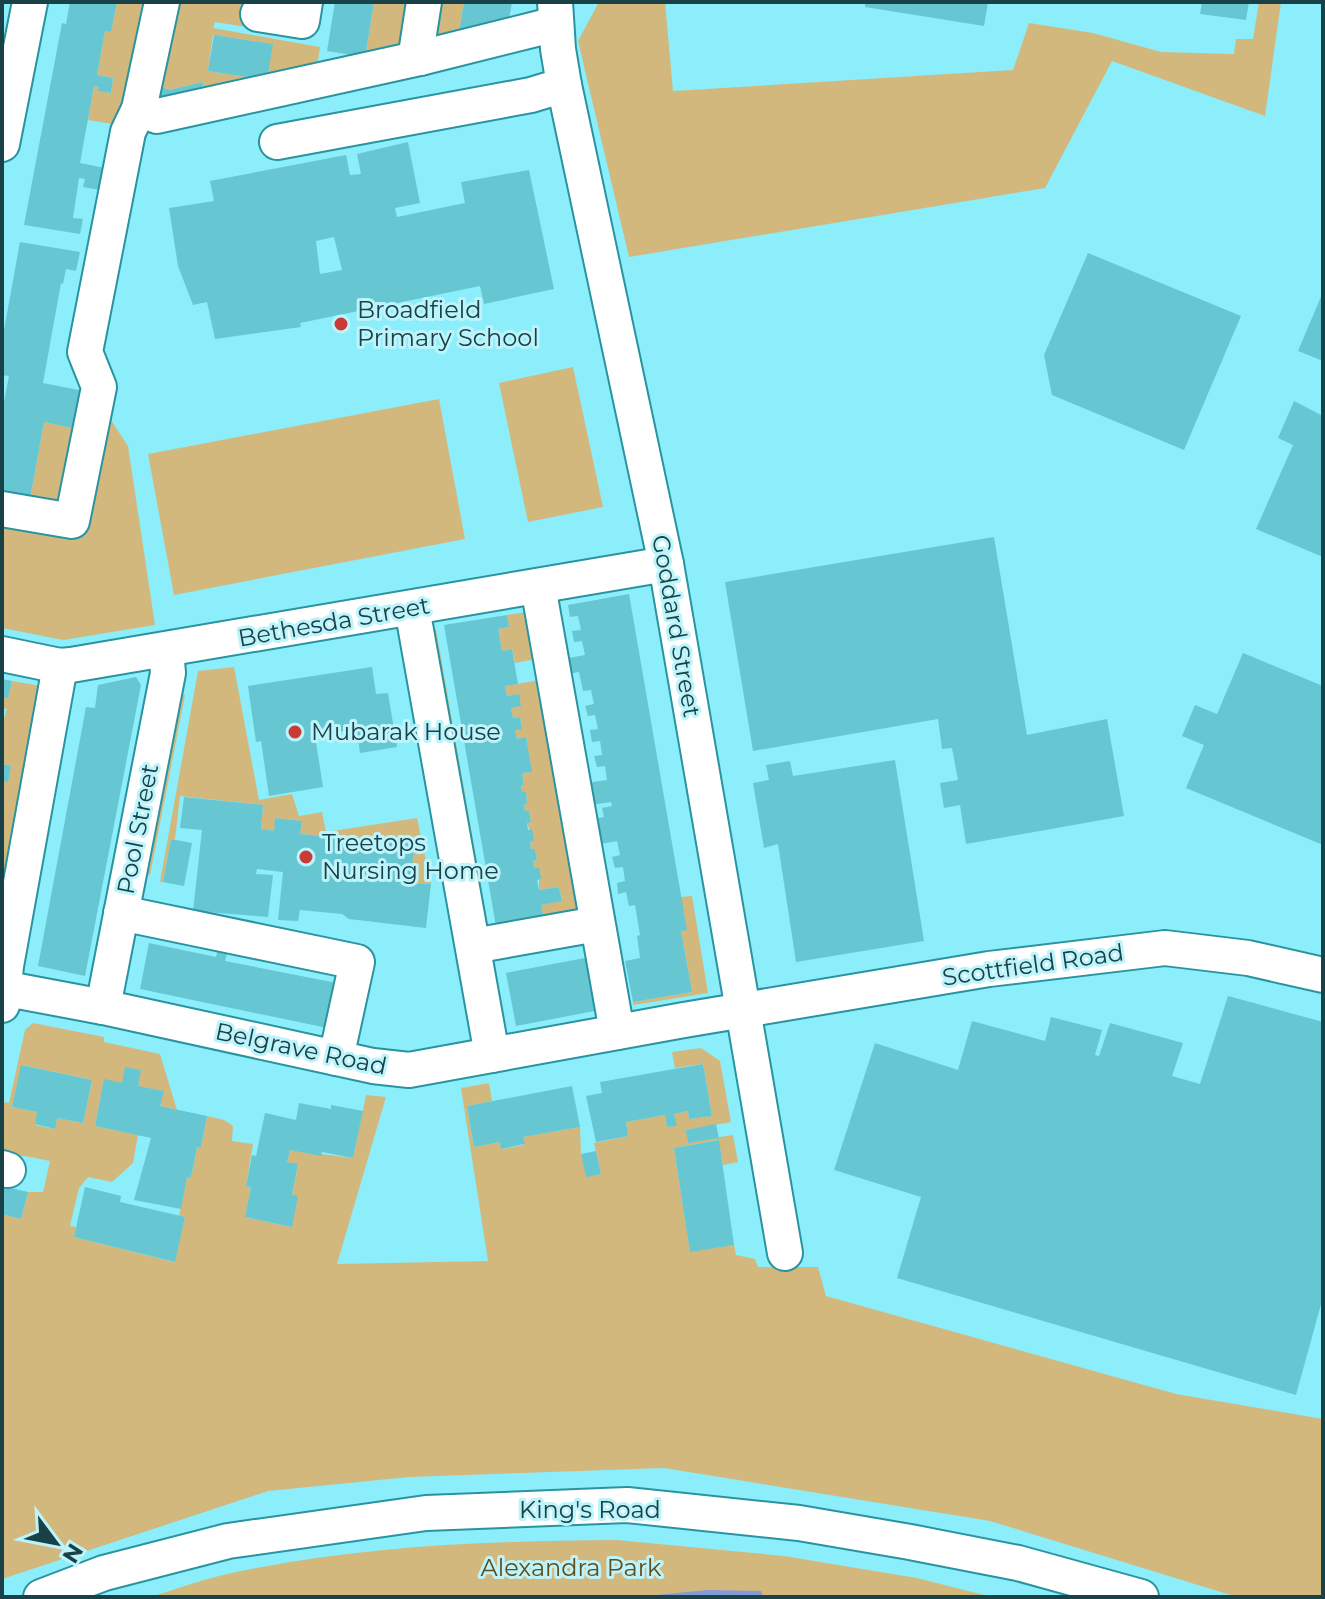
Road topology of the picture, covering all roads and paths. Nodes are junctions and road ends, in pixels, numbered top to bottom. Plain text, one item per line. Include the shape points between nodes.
1 (30, 2) edge
2 (162, 2) edge
3 (305, 2) edge
4 (424, 2) edge
5 (556, 13) edge
6 (258, 14) dead end
7 (420, 58) junction
8 (564, 85) junction
9 (139, 109) junction
10 (277, 142) dead end
11 (2, 144) edge
12 (2, 509) edge
13 (666, 564) junction
14 (538, 586) junction
15 (412, 608) junction
16 (166, 650) junction
17 (2, 654) edge
18 (60, 666) junction
19 (121, 913) junction
20 (597, 924) junction
21 (473, 946) junction
22 (1323, 975) edge
23 (3, 994) edge
24 (103, 1007) junction
25 (743, 1010) junction
26 (617, 1032) junction
27 (492, 1055) junction
28 (336, 1058) junction
29 (785, 1253) dead end
30 (41, 1597) edge
31 (1141, 1597) edge

1 - 11 street
2 - 9 street
3 - 6 street via 302,21
4 - 7 street
5 - 7 street
5 - 8 street, Goddard Street
7 - 9 street via 157,116
8 - 10 street
8 - 13 street, Goddard Street
9 - 12 street via 128,132 85,352 99,387 72,521
13 - 14 street, Bethesda Street
13 - 25 street, Goddard Street
14 - 15 street, Bethesda Street
14 - 20 street
15 - 16 street, Bethesda Street
15 - 21 street
16 - 18 street, Bethesda Street
16 - 19 street, Pool Street via 168,673
17 - 18 street, Bethesda Street
18 - 23 street
19 - 24 street, Pool Street
19 - 28 street via 357,962
20 - 21 street
20 - 26 street
21 - 27 street
22 - 25 street, Scottfield Road via 1248,958 1165,948 989,969
23 - 24 street, Belgrave Road
24 - 28 street, Belgrave Road
25 - 26 street, Belgrave Road
25 - 29 street, Goddard Street
26 - 27 street, Belgrave Road
27 - 28 street, Belgrave Road via 409,1070
30 - 31 street, King's Road via 104,1573 228,1541 426,1513 627,1505 799,1523 910,1542 1018,1563

